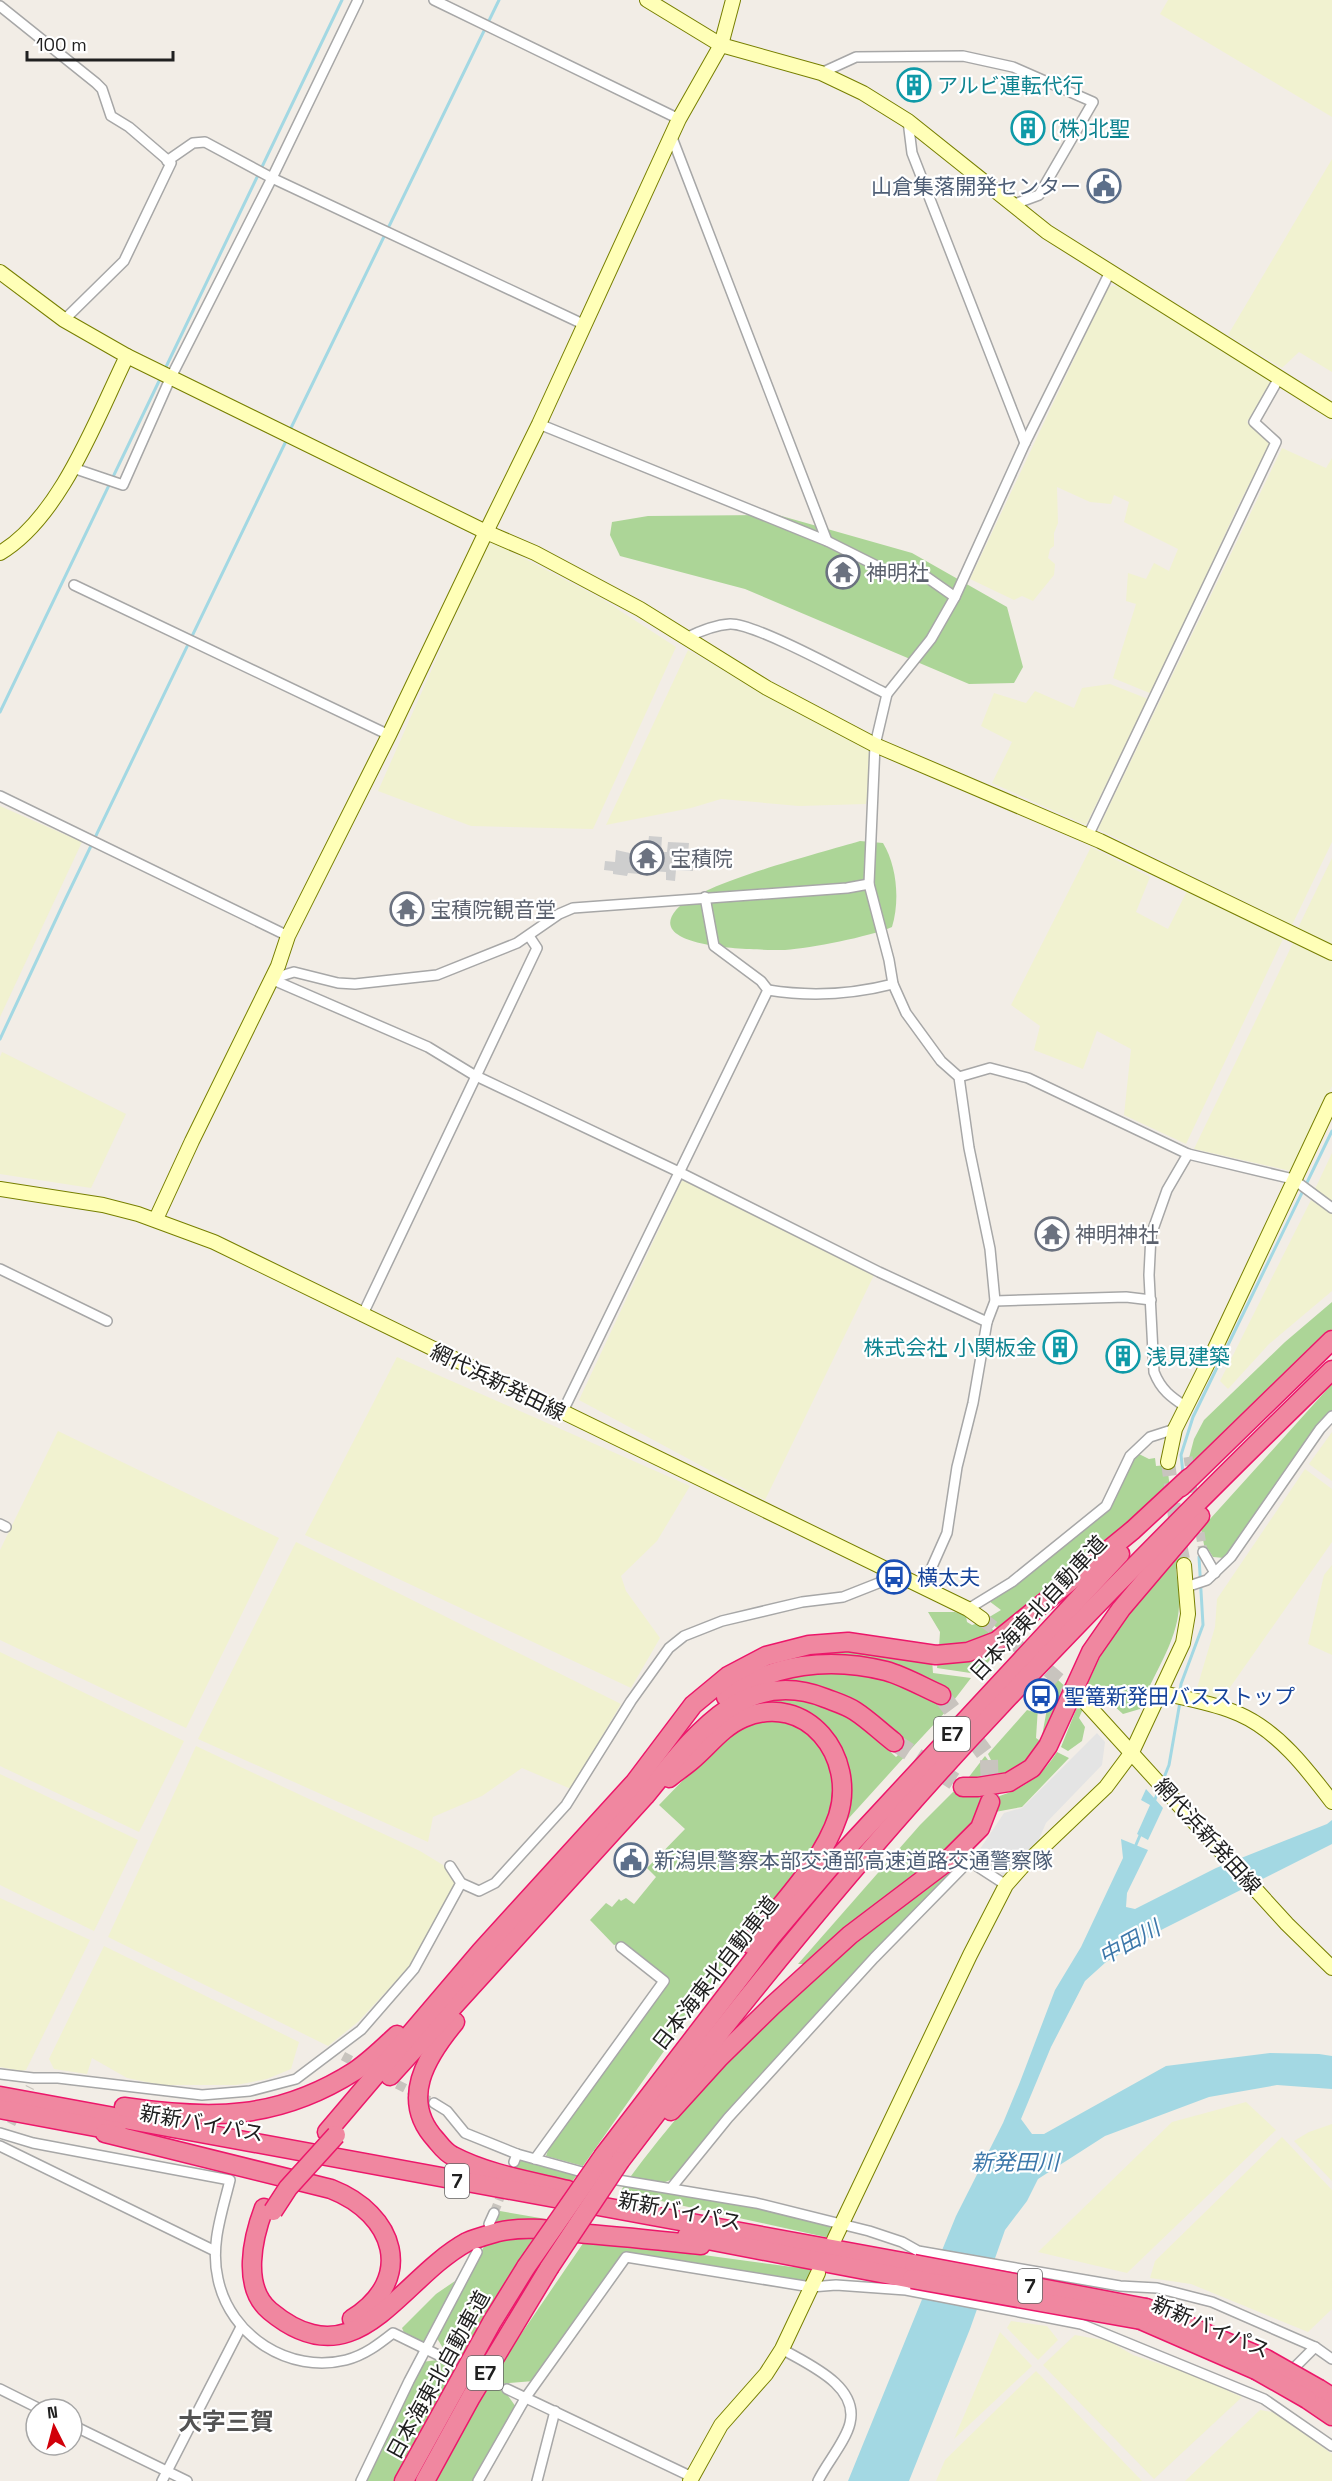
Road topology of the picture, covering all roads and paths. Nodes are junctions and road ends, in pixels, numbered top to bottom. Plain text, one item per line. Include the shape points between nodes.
1 (358, 0) edge
2 (434, 0) edge
3 (647, 0) edge
4 (733, 0) edge
5 (0, 6) edge
6 (721, 45) junction
7 (821, 73) junction
8 (678, 119) junction
9 (908, 121) junction
10 (671, 135) junction
11 (168, 161) junction
12 (272, 178) junction
13 (1012, 205) junction
14 (0, 272) edge
15 (1110, 272) junction
16 (64, 320) junction
17 (585, 325) junction
18 (127, 356) junction
19 (1279, 378) junction
20 (170, 379) junction
21 (1332, 411) edge
22 (539, 424) junction
23 (1025, 443) junction
24 (73, 468) junction
25 (486, 532) junction
26 (826, 541) junction
27 (0, 553) edge
28 (74, 585) dead end
29 (955, 597) junction
30 (686, 638) junction
31 (887, 694) junction
32 (389, 735) junction
33 (875, 745) junction
34 (0, 796) edge
35 (1088, 836) junction
36 (869, 884) junction
37 (705, 897) junction
38 (288, 936) junction
39 (529, 936) junction
40 (1332, 953) edge
41 (271, 979) junction
42 (893, 984) junction
43 (768, 990) junction
44 (474, 1076) junction
45 (958, 1077) junction
46 (1332, 1100) edge
47 (1188, 1154) junction
48 (679, 1172) junction
49 (1293, 1179) junction
50 (0, 1188) edge
51 (1332, 1208) edge
52 (156, 1219) junction
53 (0, 1269) edge
54 (1151, 1300) junction
55 (995, 1301) junction
56 (362, 1316) junction
57 (107, 1321) dead end
58 (987, 1322) junction
59 (1332, 1340) edge
60 (1332, 1370) edge
61 (1186, 1407) junction
62 (562, 1413) junction
63 (1332, 1416) edge
64 (1175, 1429) junction
65 (1168, 1462) tunnel mouth
66 (1189, 1478) junction
67 (1203, 1552) tunnel mouth
68 (1184, 1565) tunnel mouth
69 (886, 1570) junction
70 (1215, 1573) junction
71 (923, 1587) junction
72 (1186, 1587) junction
73 (968, 1609) junction
74 (982, 1619) tunnel mouth
75 (1159, 1692) junction
76 (941, 1695) tunnel mouth
77 (1086, 1703) tunnel mouth
78 (894, 1742) tunnel mouth
79 (1132, 1752) junction
80 (963, 1787) tunnel mouth
81 (640, 1789) junction
82 (990, 1802) tunnel mouth
83 (1332, 1802) edge
84 (450, 1866) dead end
85 (461, 1883) junction
86 (1006, 1886) junction
87 (621, 1947) dead end
88 (488, 1956) junction
89 (1332, 1968) edge
90 (333, 2052) junction
91 (343, 2056) tunnel mouth
92 (0, 2074) edge
93 (0, 2094) edge
94 (434, 2103) tunnel mouth
95 (0, 2109) edge
96 (57, 2120) junction
97 (628, 2121) junction
98 (11, 2124) tunnel mouth
99 (1, 2139) edge
100 (617, 2159) junction
101 (535, 2160) junction
102 (672, 2187) junction
103 (268, 2210) junction
104 (494, 2213) tunnel mouth
105 (489, 2224) dead end
106 (840, 2226) junction
107 (834, 2240) dead end
108 (770, 2245) junction
109 (214, 2251) junction
110 (477, 2252) dead end
111 (913, 2271) junction
112 (818, 2273) dead end
113 (1108, 2283) junction
114 (811, 2287) junction
115 (1081, 2324) junction
116 (241, 2327) junction
117 (1315, 2347) junction
118 (426, 2349) junction
119 (782, 2349) junction
120 (442, 2357) tunnel mouth
121 (1332, 2359) edge
122 (507, 2389) tunnel mouth
123 (0, 2390) edge
124 (1319, 2395) edge
125 (526, 2397) junction
126 (1264, 2398) junction
127 (24, 2401) edge
128 (555, 2411) junction
129 (1332, 2416) edge
130 (84, 2431) edge
131 (1332, 2446) edge
132 (167, 2471) junction
133 (691, 2479) edge
134 (162, 2481) edge
135 (187, 2481) edge
136 (361, 2481) edge
137 (404, 2481) edge
138 (426, 2481) edge
139 (478, 2481) edge
140 (537, 2481) edge
141 (818, 2481) edge

1 - 12 street
2 - 8 street
3 - 6 street
4 - 6 street
5 - 11 street via 96,82 111,116
6 - 7 street
6 - 8 street
7 - 9 street
7 - 13 street via 856,57 963,56 1013,67 1093,102 1039,195
8 - 10 street
9 - 13 street
9 - 23 street via 912,153
10 - 17 street
10 - 26 street
11 - 12 street via 193,143 205,142
11 - 16 street via 171,164 124,261
12 - 17 street
12 - 20 street
13 - 15 street
14 - 16 street
15 - 19 street
15 - 23 street
16 - 18 street
17 - 22 street
18 - 20 street
18 - 24 street
19 - 21 street
19 - 35 street via 1254,422 1275,442
20 - 24 street via 123,485
20 - 25 street
22 - 25 street
22 - 26 street
23 - 29 street
24 - 27 street via 40,515 15,543
25 - 30 street via 535,553
25 - 32 street
26 - 29 street via 897,576 918,571
28 - 32 street
29 - 31 street via 931,639
30 - 31 street via 705,628 732,624 766,635
30 - 33 street via 767,688
31 - 33 street
32 - 38 street
33 - 35 street
33 - 36 street
34 - 38 street
35 - 40 street
36 - 37 street
36 - 42 street
37 - 39 street via 573,908
37 - 43 street via 714,946
38 - 41 street
39 - 41 street via 437,975 355,984 294,972
39 - 44 street via 537,948
41 - 44 street via 428,1047
41 - 52 street
42 - 43 street via 861,992 802,996
42 - 45 street via 906,1013 941,1061
43 - 48 street
44 - 48 street
44 - 56 street
45 - 47 street via 990,1068 1028,1078
45 - 55 street via 990,1249
46 - 49 street
47 - 49 street
47 - 54 street via 1167,1190 1151,1235
48 - 58 street
48 - 62 street
49 - 51 street
49 - 61 street
50 - 52 street, 網代浜新発田線 via 103,1205
52 - 56 street, 網代浜新発田線 via 214,1242
53 - 57 street
54 - 55 street via 1126,1297
54 - 61 street via 1154,1372 1169,1396
55 - 58 street
56 - 62 street, 網代浜新発田線
58 - 71 street via 947,1533
59 - 66 highway, 日本海東北自動車道 / E7
60 - 80 highway via 1183,1534 1121,1609 1091,1652 1048,1746 1032,1768 1009,1782
60 - 100 highway, 日本海東北自動車道 / E7 via 999,1706 852,1872
61 - 64 street
62 - 69 street, 網代浜新発田線
63 - 70 street via 1232,1557
64 - 65 street
64 - 73 street via 1150,1437 1130,1455 1106,1506 1012,1582
66 - 81 highway via 1133,1530 997,1641 968,1652 936,1655 848,1642 809,1645 766,1656 728,1676 693,1705
66 - 97 highway, 日本海東北自動車道 / E7 via 837,1859
67 - 70 street
68 - 72 street
69 - 71 street, 網代浜新発田線
69 - 85 street via 880,1582 843,1597 802,1602 722,1621 684,1636 669,1648 631,1701 558,1814 495,1883 479,1891
70 - 72 street
71 - 73 street, 網代浜新発田線
72 - 75 street via 1188,1614 1183,1643
73 - 74 street, 網代浜新発田線
75 - 79 street
75 - 83 street via 1240,1714 1273,1734
76 - 81 highway via 888,1671 849,1664 811,1664 772,1673 738,1689 703,1714
77 - 79 street, 網代浜新発田線
78 - 81 highway via 853,1709 812,1693 778,1689 741,1699 711,1721
79 - 86 street via 1106,1787
79 - 89 street, 網代浜新発田線 via 1256,1891
81 - 88 highway
81 - 97 highway via 690,1762 734,1722 759,1713 786,1713 825,1736 838,1760 843,1788 828,1840 686,2033
82 - 100 highway via 980,1828 945,1863 850,1935
84 - 85 street
85 - 90 street via 414,1969 361,2030
86 - 102 street via 969,1861 728,2118
86 - 106 street
87 - 101 street via 664,1981
88 - 93 highway via 442,1984 398,2034 357,2070 315,2094 271,2109 224,2116
88 - 103 highway, bridge
88 - 108 highway via 466,2008 435,2045 420,2076 418,2110 430,2134 450,2155 571,2191 736,2224
90 - 91 street
90 - 92 street via 296,2079 249,2091 202,2095 58,2078 31,2082
93 - 108 highway, 新新バイパス / 7
94 - 101 street via 447,2111 465,2133 515,2158
95 - 96 highway, 新新バイパス / 7
96 - 103 highway via 347,2195 370,2211 387,2234 391,2262 384,2286 369,2309 345,2324 316,2325 294,2319 275,2302 265,2286 260,2262
96 - 108 highway, 新新バイパス / 7 via 598,2218
97 - 100 highway, 日本海東北自動車道 / E7
98 - 99 street
99 - 109 street
99 - 109 street via 230,2180
100 - 137 highway, 日本海東北自動車道 / E7, bridge via 526,2268
100 - 138 highway, 日本海東北自動車道 / E7, bridge via 600,2193 549,2268 471,2397
101 - 102 street via 624,2182
102 - 106 street via 756,2203
103 - 108 highway via 255,2231 251,2262 256,2289 266,2308 288,2326 315,2336 347,2334 377,2317 468,2242 497,2233 534,2228
104 - 105 street
106 - 107 street
106 - 111 street via 902,2242
108 - 111 highway, 新新バイパス / 7
109 - 116 street via 226,2305
110 - 118 street
111 - 113 street via 1040,2272
111 - 114 street
111 - 115 street via 1034,2314
111 - 124 highway, 新新バイパス / 7, bridge via 1144,2314
112 - 114 street
113 - 115 street
113 - 117 street via 1157,2288 1212,2302
114 - 119 street
114 - 125 street via 626,2257
115 - 126 street
116 - 118 street via 261,2345 288,2358 315,2363 346,2360 370,2350 393,2333
116 - 132 street
117 - 121 street
117 - 126 street
118 - 120 street
118 - 136 street
119 - 133 street via 766,2374 721,2425
119 - 141 street via 826,2375 843,2390 848,2402 851,2421
122 - 125 street
123 - 127 street
124 - 129 highway, 新新バイパス / 7
125 - 128 street
125 - 139 street
126 - 131 street
128 - 133 street
128 - 140 street
130 - 132 street
132 - 134 street
132 - 135 street

